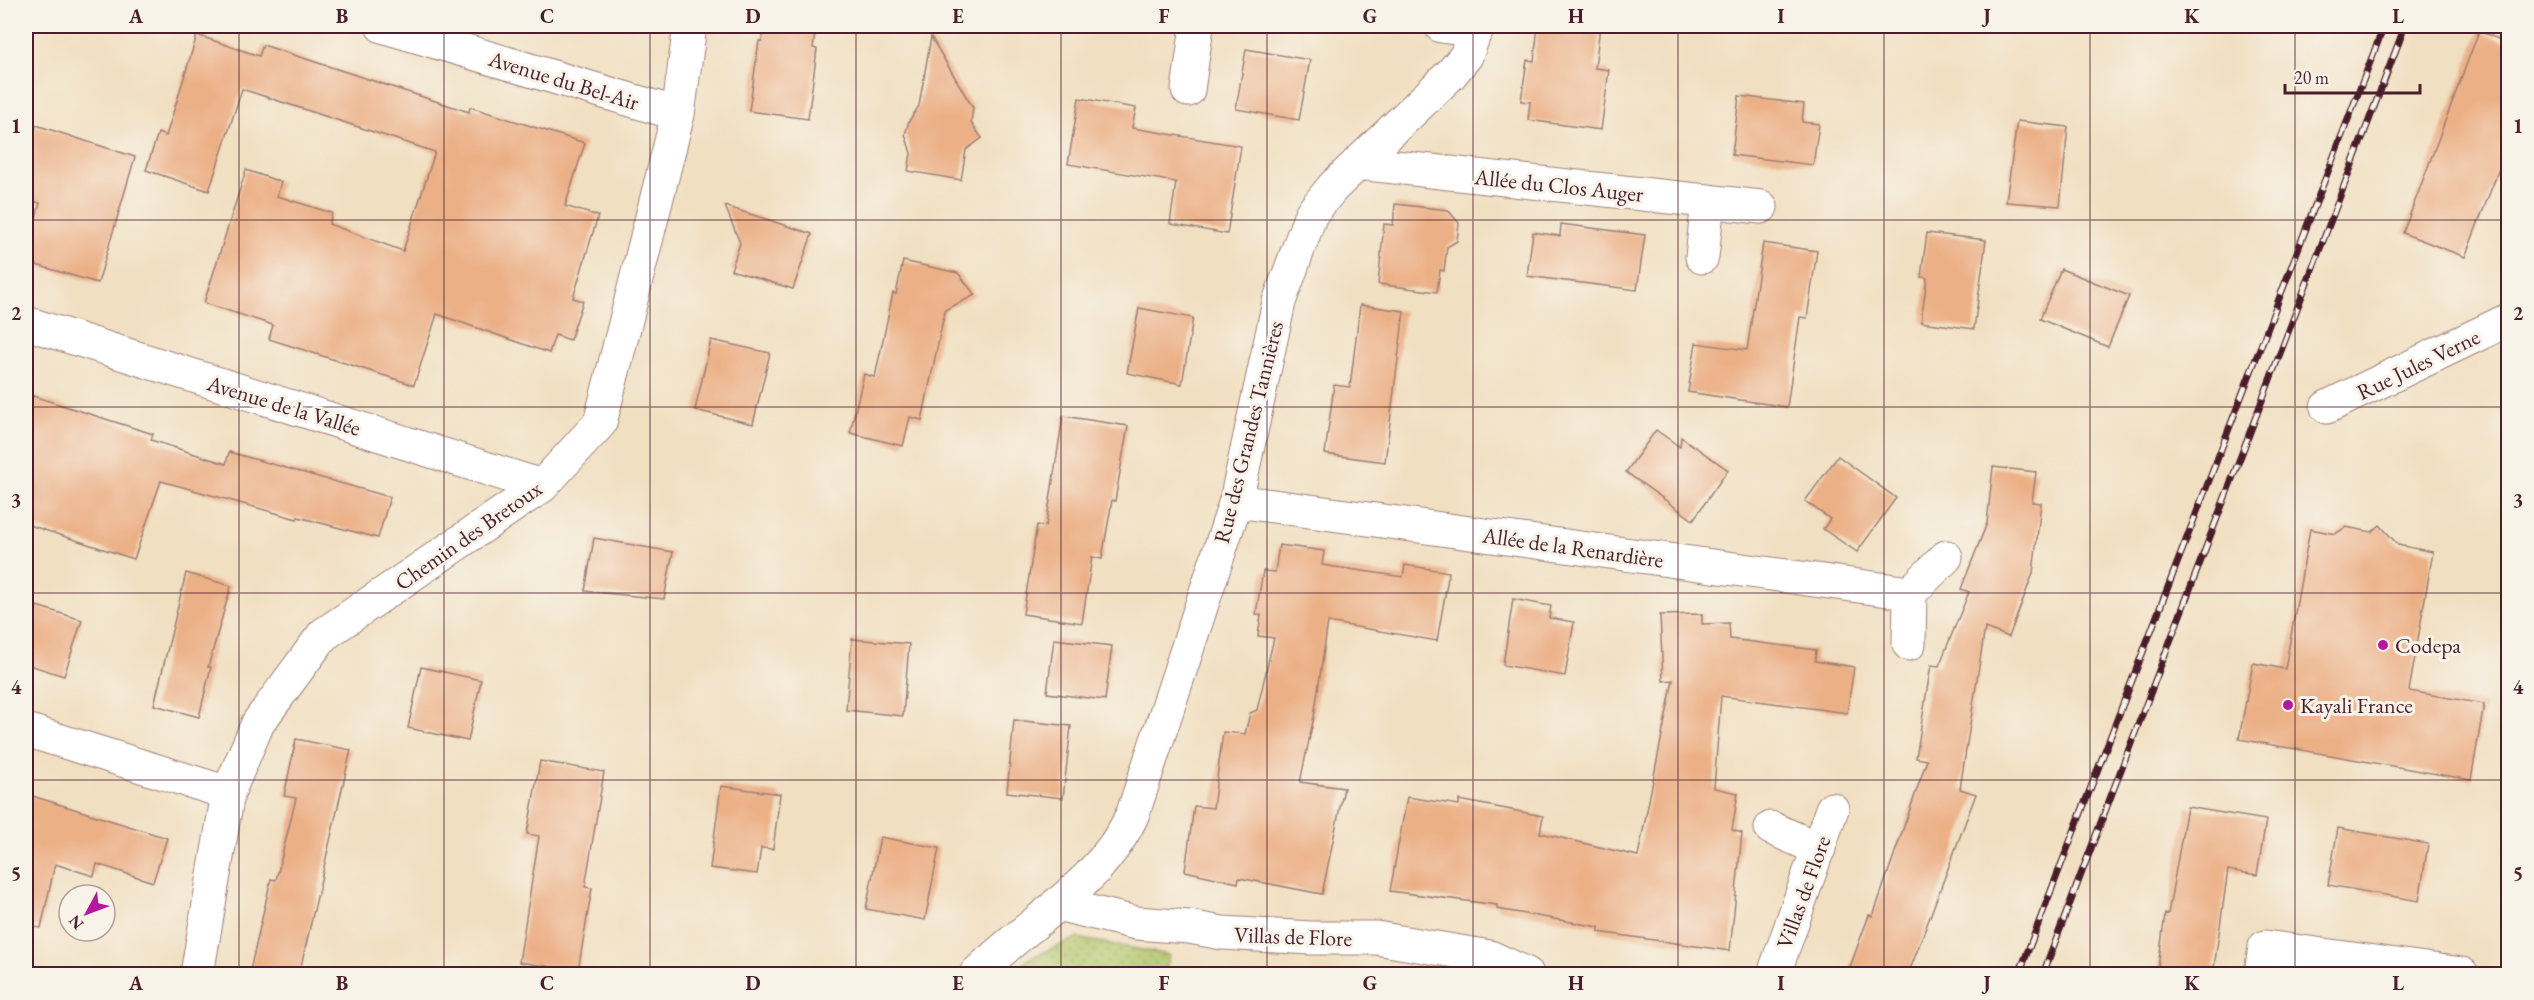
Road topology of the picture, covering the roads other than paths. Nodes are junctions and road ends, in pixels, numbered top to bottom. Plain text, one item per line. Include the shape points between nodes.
1 (382, 26) edge
2 (690, 26) edge
3 (1197, 26) edge
4 (1441, 26) edge
5 (1477, 28) edge
6 (1188, 90) dead end
7 (678, 114) junction
8 (1358, 162) junction
9 (1708, 201) junction
10 (1761, 207) dead end
11 (1702, 257) dead end
12 (2508, 320) edge
13 (26, 323) edge
14 (2327, 407) dead end
15 (542, 486) junction
16 (1236, 501) junction
17 (1946, 557) dead end
18 (1910, 593) junction
19 (1909, 644) dead end
20 (26, 730) edge
21 (228, 793) junction
22 (1832, 809) dead end
23 (1771, 828) dead end
24 (1819, 849) junction
25 (1057, 904) junction
26 (197, 975) edge
27 (976, 975) edge
28 (1527, 975) edge
29 (1774, 975) edge
30 (2261, 975) edge
31 (2462, 975) edge

1 - 7 street, Avenue du Bel-Air
2 - 7 street, Chemin des Bretoux
3 - 6 street
4 - 5 street
5 - 8 street, Rue des Grandes Tannières via 1466,56 1451,74
7 - 15 street, Chemin des Bretoux via 600,423
8 - 9 street, Allée du Clos Auger
8 - 16 street, Rue des Grandes Tannières via 1311,214 1300,242 1279,302
9 - 10 street, Allée du Clos Auger
9 - 11 street
12 - 14 street, Rue Jules Verne
13 - 15 street, Avenue de la Vallée
15 - 21 street, Chemin des Bretoux via 323,635 258,723
16 - 18 street, Allée de la Renardière
16 - 25 street, Rue des Grandes Tannières via 1123,836 1108,856
17 - 18 street
18 - 19 street
20 - 21 street
21 - 26 street, Chemin des Bretoux
22 - 24 street, Villas de Flore
23 - 24 street
24 - 29 street, Villas de Flore
25 - 27 street, Rue des Grandes Tannières
25 - 28 street, Villas de Flore via 1136,923 1222,933 1376,938 1490,957
30 - 31 street via 2265,946

